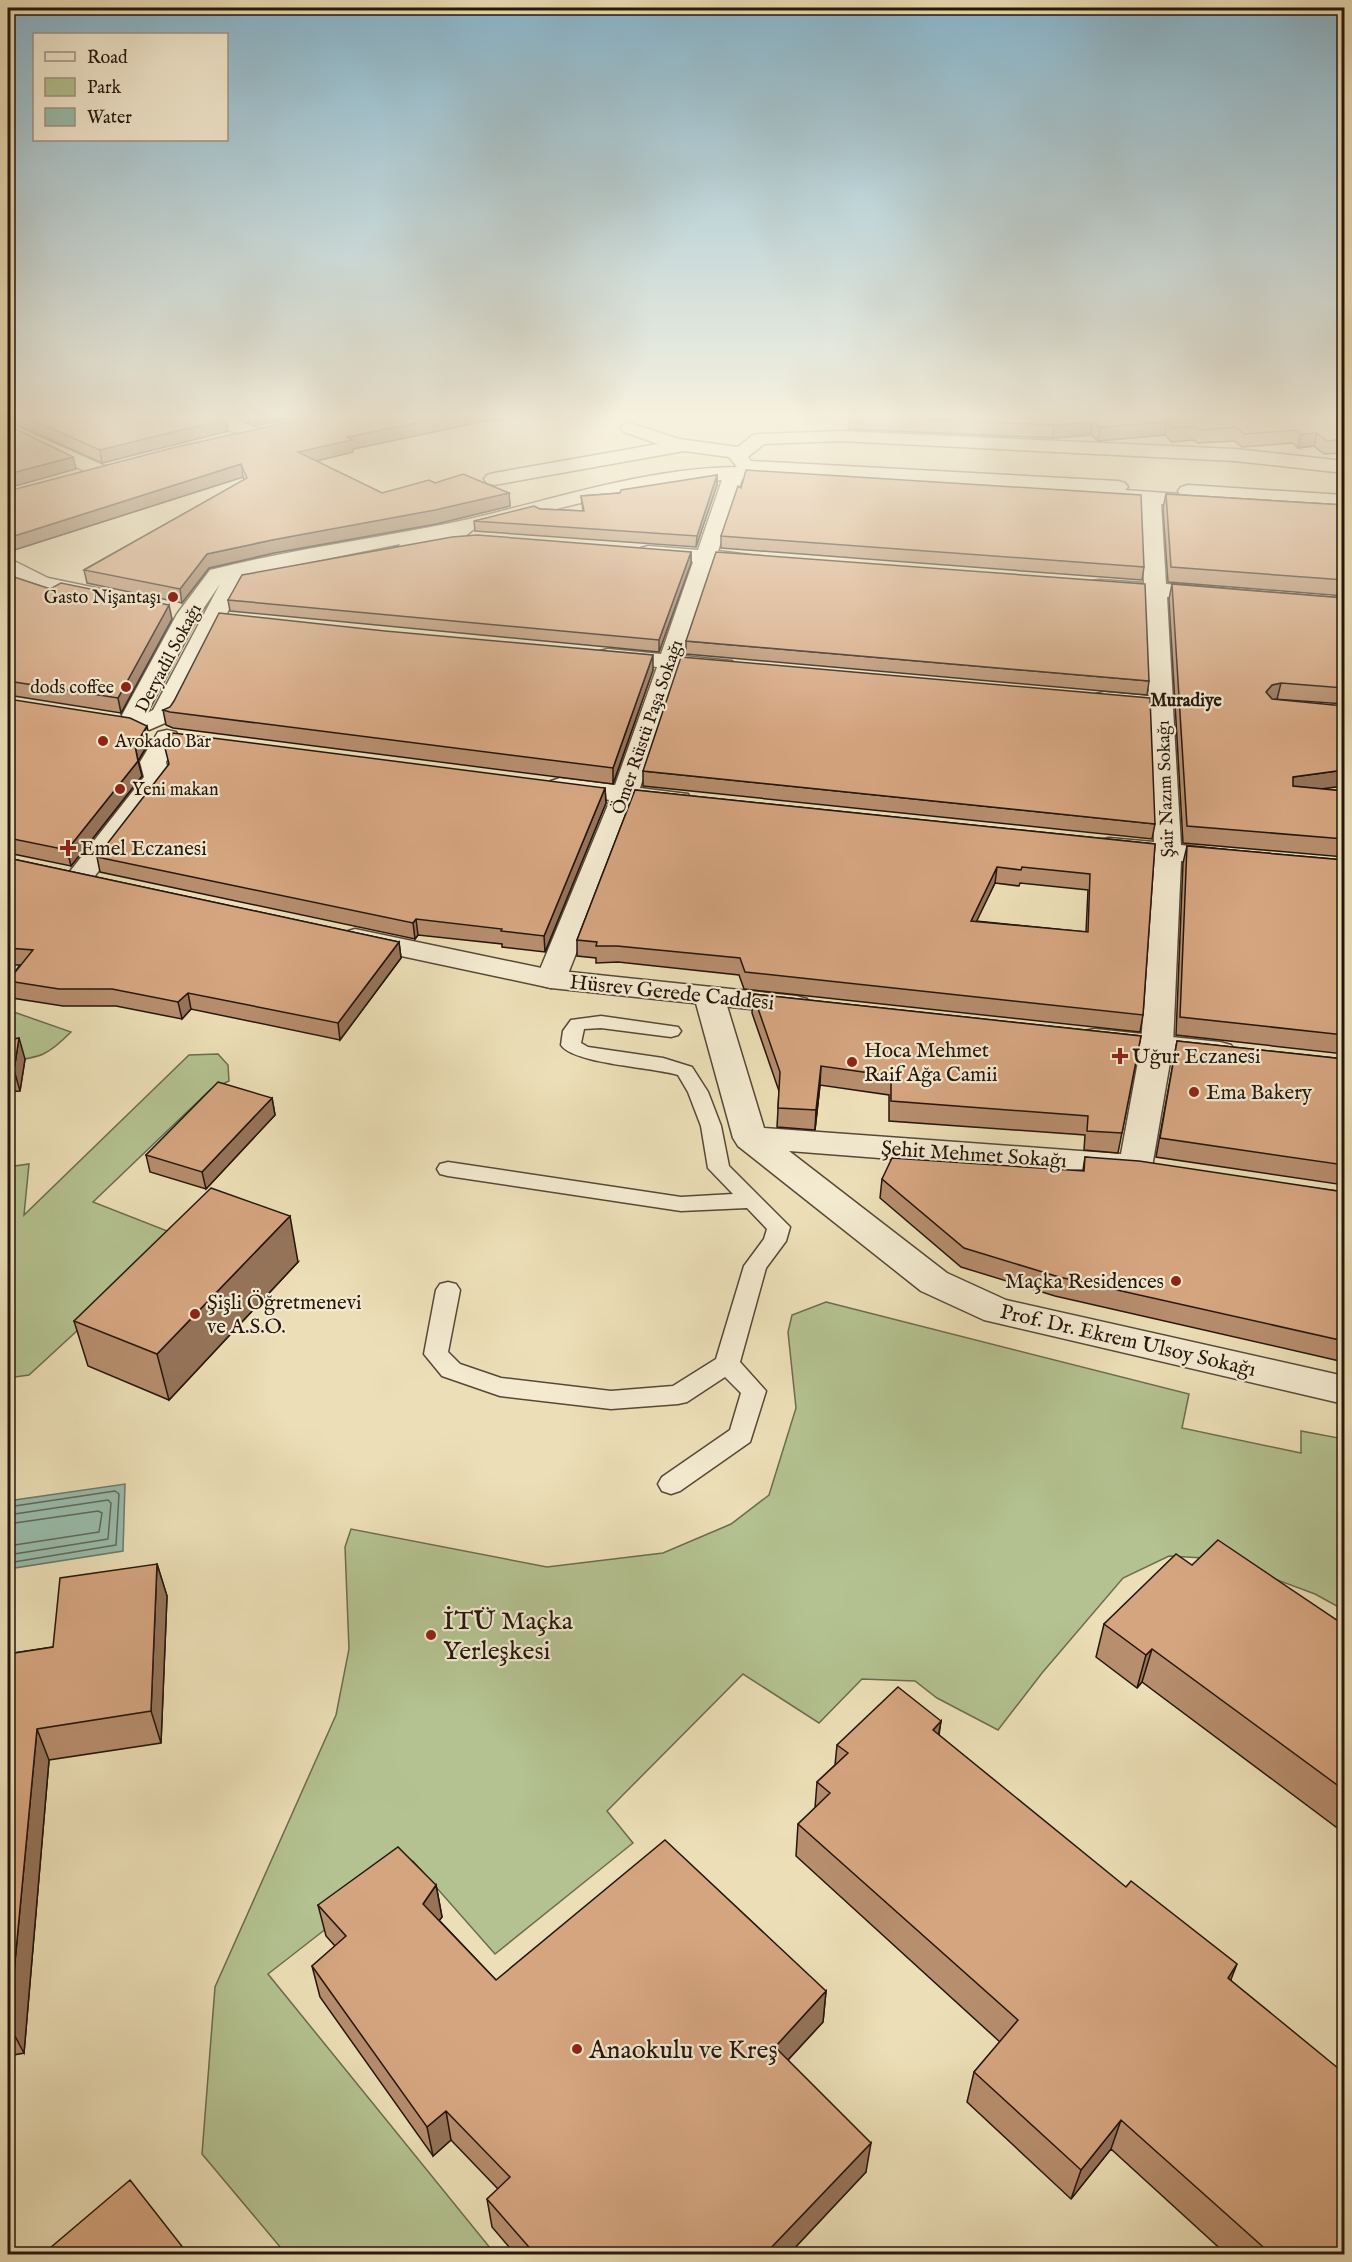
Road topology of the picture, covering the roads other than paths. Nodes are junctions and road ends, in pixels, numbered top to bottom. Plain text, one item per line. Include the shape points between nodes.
1 (490, 520) edge
2 (718, 520) edge
3 (1152, 520) edge
4 (468, 525) junction
5 (490, 539) edge
6 (446, 542) junction
7 (633, 551) edge
8 (704, 557) junction
9 (776, 562) edge
10 (8, 564) edge
11 (266, 569) junction
12 (41, 583) junction
13 (1085, 585) edge
14 (1156, 590) junction
15 (19, 591) edge
16 (1239, 596) edge
17 (120, 600) edge
18 (166, 609) edge
19 (189, 614) junction
20 (214, 618) junction
21 (237, 620) edge
22 (588, 654) edge
23 (670, 661) junction
24 (741, 667) edge
25 (1081, 697) edge
26 (1163, 705) junction
27 (114, 720) edge
28 (140, 725) junction
29 (542, 784) edge
30 (625, 794) junction
31 (708, 803) edge
32 (1085, 844) edge
33 (1168, 853) junction
34 (1250, 859) edge
35 (48, 872) edge
36 (324, 931) edge
37 (551, 979) junction
38 (709, 996) junction
39 (825, 1008) edge
40 (671, 1031) dead end
41 (1062, 1035) edge
42 (1157, 1045) junction
43 (1251, 1056) edge
44 (750, 1138) junction
45 (1134, 1167) junction
46 (448, 1169) dead end
47 (1170, 1172) edge
48 (750, 1201) junction
49 (448, 1290) dead end
50 (727, 1364) junction
51 (1344, 1390) edge
52 (671, 1484) dead end

1 - 4 street, Deryadil Sokağı
2 - 8 street, Ömer Rüstü Paşa Sokağı
3 - 14 street, Şair Nazım Sokağı
4 - 6 street, Deryadil Sokağı
4 - 11 street, Deryadil Sokağı
5 - 6 street
6 - 11 street, Deryadil Sokağı
7 - 8 street
8 - 9 street
8 - 23 street, Ömer Rüstü Paşa Sokağı
10 - 12 street
11 - 19 street, Deryadil Sokağı via 217,574
11 - 20 street, Deryadil Sokağı via 234,579
12 - 15 street
12 - 17 street
13 - 14 street
14 - 16 street
14 - 26 street, Şair Nazım Sokağı
18 - 19 street
19 - 20 street
19 - 28 street, Deryadil Sokağı via 134,715
20 - 21 street
20 - 28 street, Deryadil Sokağı via 163,715
22 - 23 street
23 - 24 street
23 - 30 street, Ömer Rüstü Paşa Sokağı
25 - 26 street
26 - 33 street, Şair Nazım Sokağı
27 - 28 street
28 - 35 street via 178,738 153,762 158,777 90,882
29 - 30 street
30 - 31 street
30 - 37 street, Ömer Rüstü Paşa Sokağı
32 - 33 street
33 - 34 street
33 - 42 street, Şair Nazım Sokağı
36 - 37 street, Hüsrev Gerede Caddesi
37 - 38 street, Hüsrev Gerede Caddesi
38 - 39 street, Hüsrev Gerede Caddesi
38 - 44 street
40 - 48 lane via 601,1022 579,1024 570,1046 583,1052 685,1071 711,1126 719,1168
41 - 42 street
42 - 43 street
42 - 45 street, Şair Nazım Sokağı
44 - 45 street, Şehit Mehmet Sokağı
44 - 51 street, Prof. Dr. Ekrem Ulsoy Sokağı via 934,1282 997,1311
45 - 47 street, Şehit Mehmet Sokağı
46 - 48 lane via 681,1204
48 - 50 lane via 779,1227 775,1241 755,1266
49 - 50 lane via 436,1354 451,1370 500,1387 611,1400 678,1395
50 - 52 lane via 754,1391 741,1434

